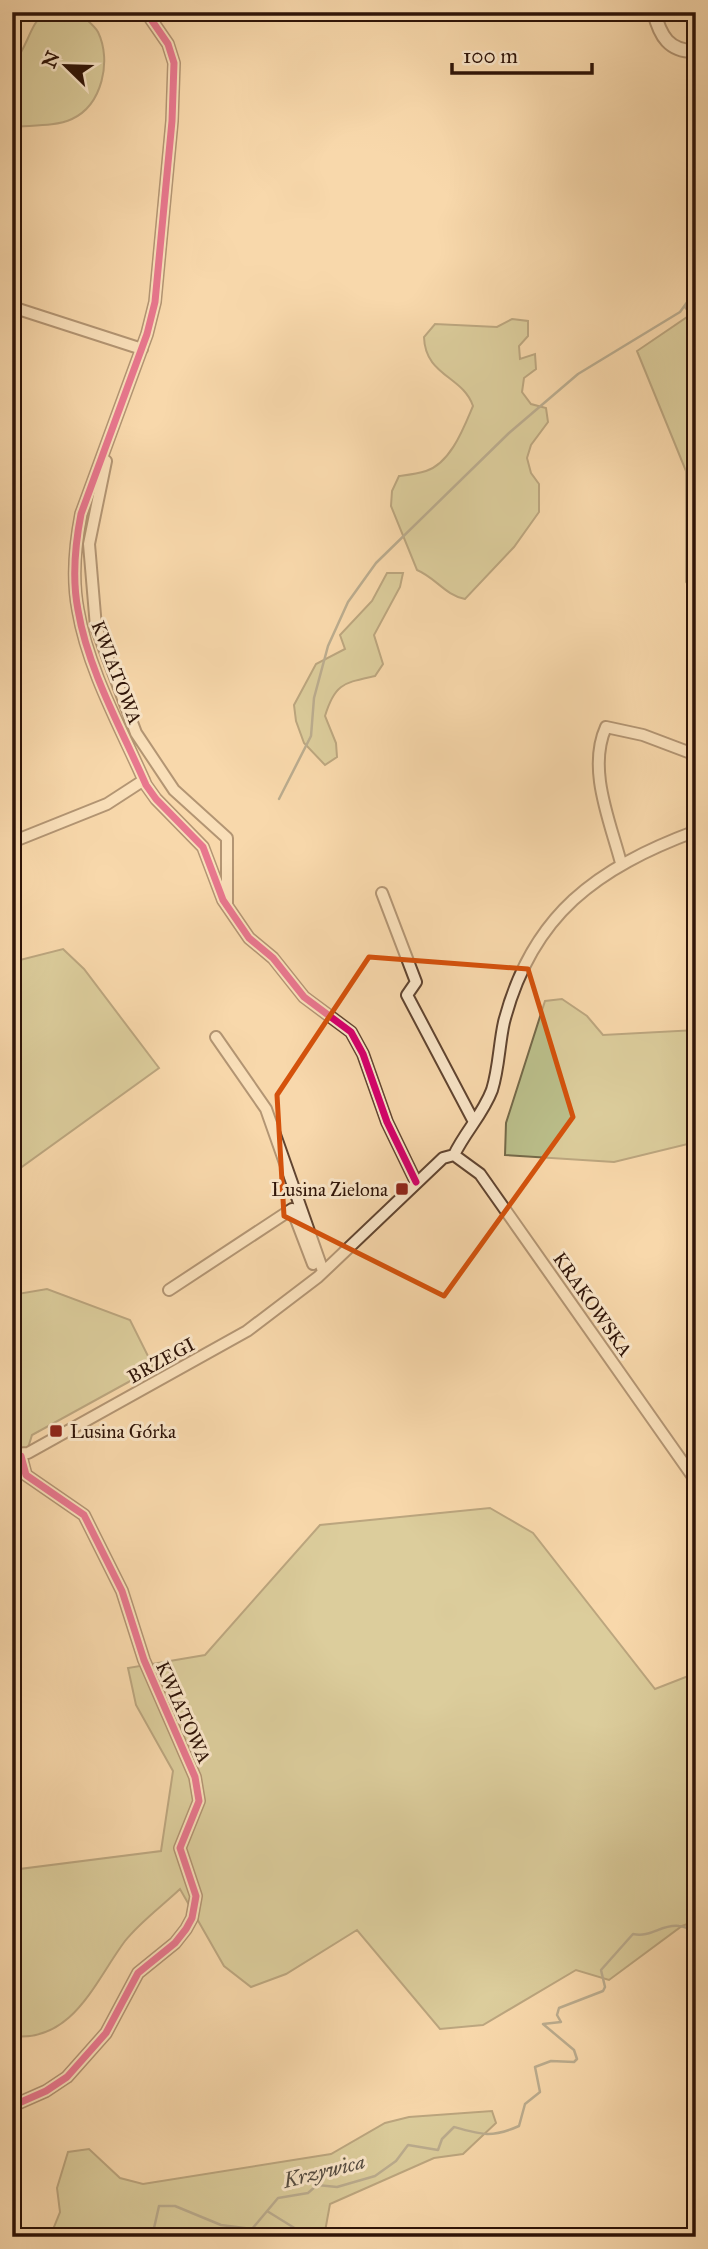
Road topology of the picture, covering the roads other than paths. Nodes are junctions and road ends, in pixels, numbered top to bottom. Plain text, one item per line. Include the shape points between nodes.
1 (146, 12) edge
2 (654, 12) edge
3 (696, 51) edge
4 (12, 307) edge
5 (142, 349) junction
6 (118, 414) junction
7 (696, 755) edge
8 (144, 780) junction
9 (696, 831) edge
10 (12, 842) edge
11 (621, 863) junction
12 (382, 893) dead end
13 (227, 906) junction
14 (216, 1037) dead end
15 (474, 1122) junction
16 (454, 1155) junction
17 (416, 1182) junction
18 (321, 1274) junction
19 (169, 1290) dead end
20 (17, 1455) edge
21 (696, 1481) edge
22 (12, 2106) edge

1 - 5 street, KWIATOWA via 168,44 174,63 155,302
2 - 3 street via 665,41 680,50
4 - 5 street
5 - 6 street, KWIATOWA
6 - 8 street, KWIATOWA via 81,514 76,542 78,611 93,661
6 - 13 street via 89,544 96,627 136,733 174,790 227,838
7 - 11 street via 606,727 598,746 599,776
8 - 10 street via 107,804
8 - 13 street, KWIATOWA via 156,799 203,847
9 - 11 street
11 - 15 street via 579,892 536,945 504,1021 492,1089
12 - 15 street via 415,982 407,995
13 - 17 street, KWIATOWA via 249,938 273,958 304,997 351,1032
14 - 18 street via 266,1110
15 - 16 street
16 - 17 street, BRZEGI via 443,1158
16 - 21 street, KRAKOWSKA via 480,1174
17 - 18 street, BRZEGI
18 - 19 street via 292,1209
18 - 20 street, BRZEGI via 247,1331 157,1384
20 - 22 street, KWIATOWA via 26,1475 85,1515 122,1591 144,1660 195,1777 199,1801 180,1848 196,1896 186,1930 138,1973 106,2033 66,2077

